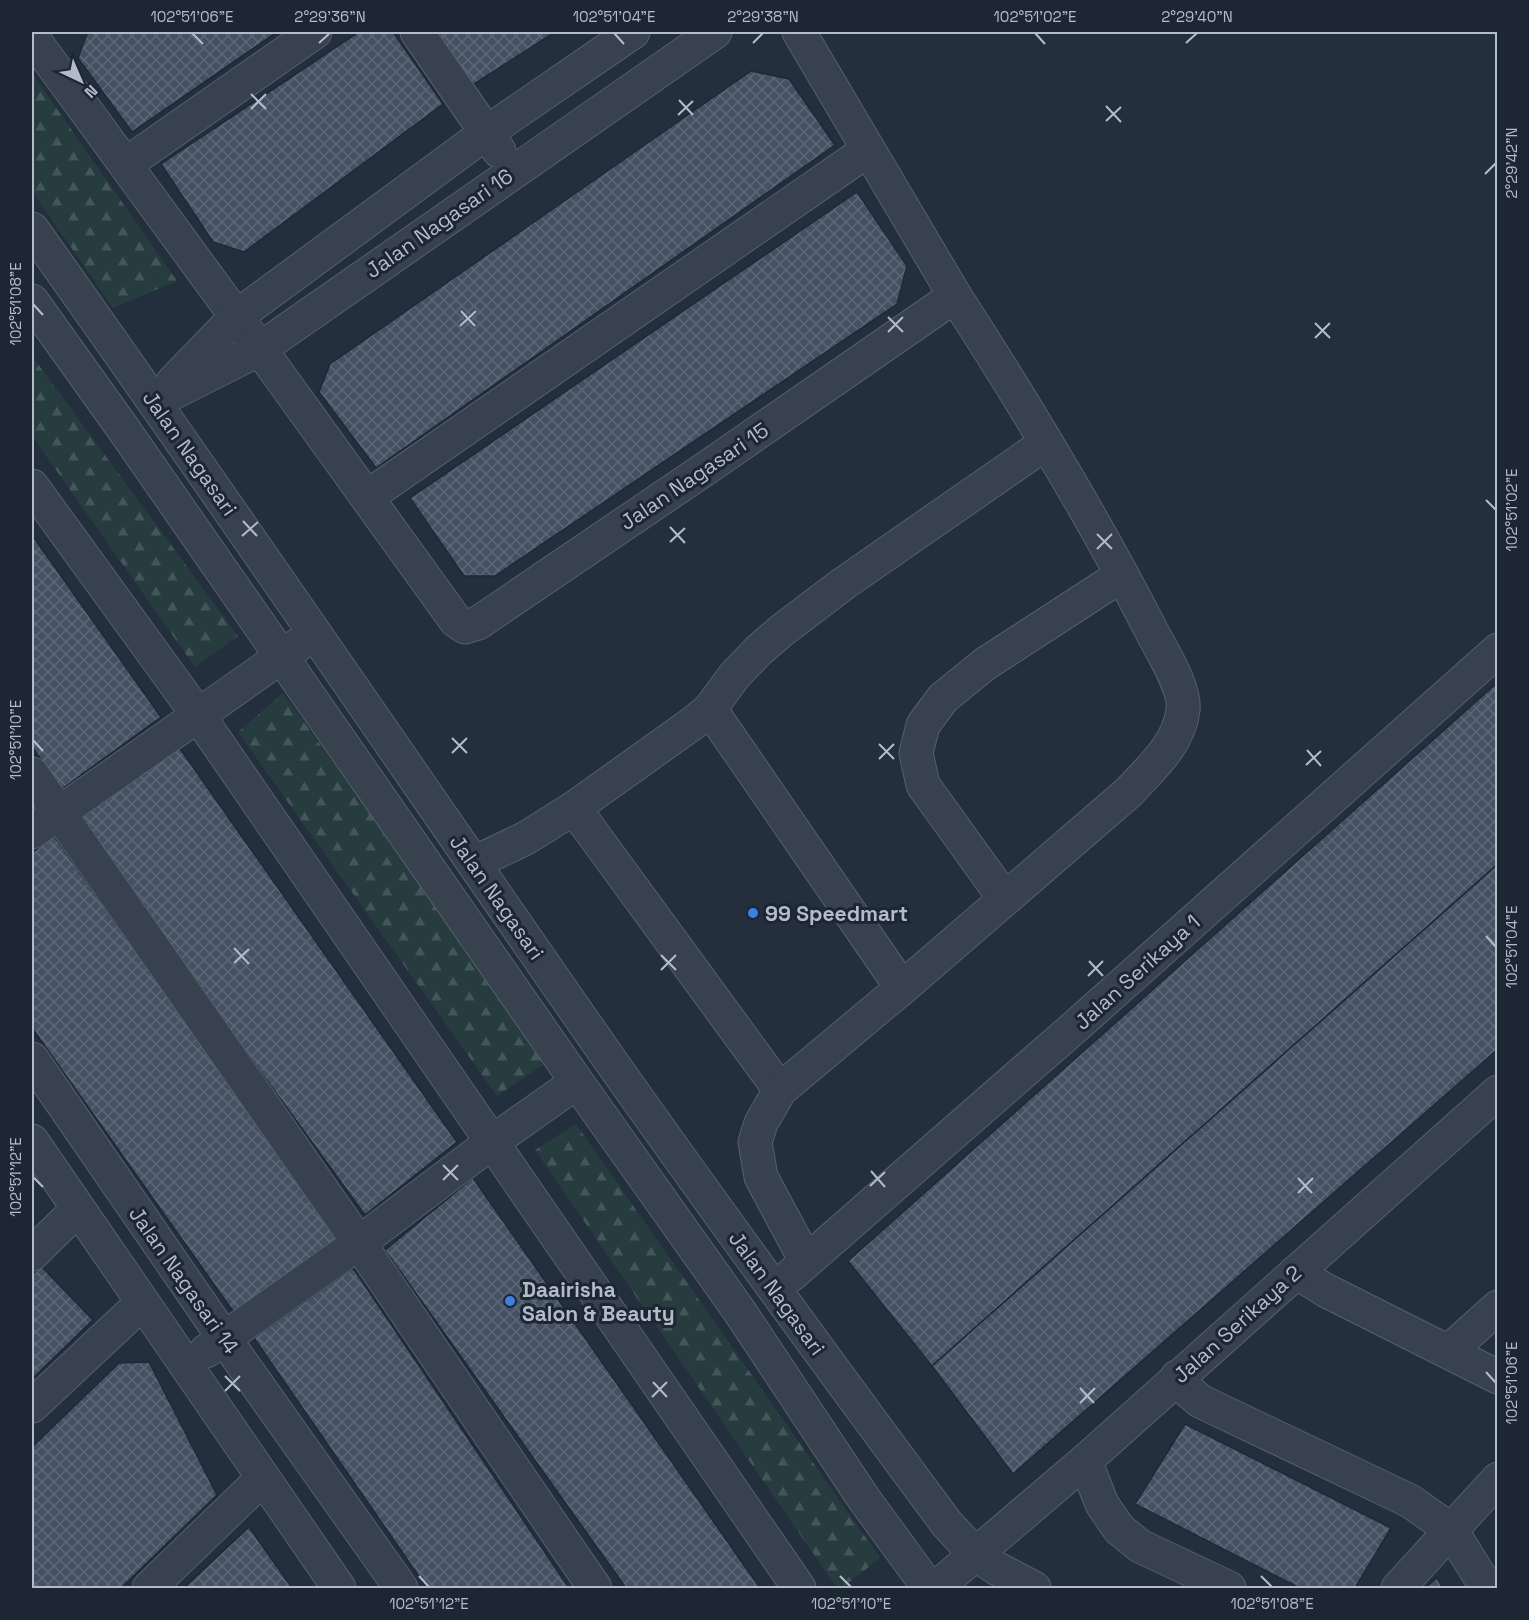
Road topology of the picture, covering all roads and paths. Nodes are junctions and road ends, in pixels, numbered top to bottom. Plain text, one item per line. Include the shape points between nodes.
1 (315, 32) edge
2 (417, 32) edge
3 (633, 32) edge
4 (715, 32) edge
5 (800, 32) edge
6 (32, 37) edge
7 (486, 133) junction
8 (868, 150) junction
9 (126, 164) junction
10 (513, 172) junction
11 (32, 229) edge
12 (955, 296) junction
13 (32, 301) edge
14 (236, 317) junction
15 (260, 348) junction
16 (155, 402) junction
17 (122, 426) junction
18 (1046, 443) junction
19 (32, 486) edge
20 (367, 497) junction
21 (1122, 574) junction
22 (315, 634) junction
23 (1497, 650) edge
24 (281, 656) junction
25 (710, 709) junction
26 (198, 715) junction
27 (32, 774) edge
28 (574, 808) junction
29 (60, 812) junction
30 (32, 832) edge
31 (474, 863) junction
32 (1005, 899) junction
33 (902, 988) junction
34 (32, 1059) edge
35 (577, 1082) junction
36 (780, 1090) junction
37 (1497, 1092) edge
38 (32, 1141) edge
39 (492, 1142) junction
40 (78, 1209) junction
41 (359, 1243) junction
42 (32, 1254) edge
43 (806, 1261) junction
44 (1296, 1272) junction
45 (774, 1290) junction
46 (142, 1303) junction
47 (1497, 1307) edge
48 (740, 1312) junction
49 (224, 1338) junction
50 (1449, 1351) junction
51 (185, 1365) junction
52 (1177, 1377) junction
53 (1497, 1377) edge
54 (32, 1406) edge
55 (1085, 1461) junction
56 (263, 1478) junction
57 (1497, 1479) edge
58 (1451, 1530) junction
59 (975, 1554) junction
60 (149, 1588) edge
61 (339, 1588) edge
62 (401, 1588) edge
63 (595, 1588) edge
64 (799, 1588) edge
65 (929, 1588) edge
66 (936, 1588) edge
67 (1034, 1588) edge
68 (1229, 1588) edge
69 (1398, 1588) edge
70 (1487, 1588) edge

1 - 9 street
2 - 7 street
3 - 7 street
4 - 10 street, Jalan Nagasari 16
5 - 8 street
6 - 9 street, Jalan Nagasari 15
7 - 10 street
7 - 14 street
8 - 12 street
8 - 20 street
9 - 14 street, Jalan Nagasari 15
10 - 15 street, Jalan Nagasari 16
11 - 16 street, Jalan Nagasari
12 - 18 street
12 - 20 street, Jalan Nagasari 15 via 478,623 465,627 456,621
13 - 17 street, Jalan Nagasari
14 - 15 street, Jalan Nagasari 15
14 - 16 street
15 - 16 street, Jalan Nagasari 16
15 - 20 street, Jalan Nagasari 15
16 - 17 street
16 - 22 street, Jalan Nagasari
17 - 24 street, Jalan Nagasari
18 - 21 street
18 - 25 street via 781,631 735,676
19 - 26 street
21 - 32 street via 1179,685 1184,708 1177,734 1130,792
21 - 32 street via 985,664 943,698 923,726 916,753 923,785
22 - 24 street
22 - 31 street, Jalan Nagasari
23 - 43 street, Jalan Serikaya 1 via 1095,1010
24 - 26 street
24 - 35 street, Jalan Nagasari
25 - 28 street
25 - 33 street
26 - 29 street
26 - 39 street
27 - 29 street
28 - 31 street via 526,838
28 - 36 street
29 - 30 street
29 - 41 street
31 - 45 street, Jalan Nagasari
32 - 33 street
33 - 36 street
34 - 49 street, Jalan Nagasari 14
35 - 39 street
35 - 48 street, Jalan Nagasari
36 - 43 street via 755,1142 761,1177
37 - 44 street, Jalan Serikaya 2
38 - 40 street
39 - 41 street
39 - 64 street
40 - 42 street
40 - 46 street
41 - 49 street
41 - 63 street
43 - 45 street, Jalan Serikaya 1
44 - 50 street
44 - 52 street, Jalan Serikaya 2
45 - 48 street, Jalan Serikaya 1
45 - 59 street, Jalan Nagasari via 947,1524
46 - 51 street
46 - 54 street
47 - 50 street
48 - 65 street, Jalan Nagasari via 864,1499
49 - 51 street
49 - 62 street, Jalan Nagasari 14
50 - 53 street
51 - 56 street
52 - 55 street, Jalan Serikaya 2
52 - 58 street via 1200,1401 1410,1501
55 - 59 street, Jalan Serikaya 2
55 - 68 street via 1102,1504 1119,1529 1140,1546
56 - 60 street
56 - 61 street
57 - 58 street
58 - 69 street
58 - 70 street
59 - 66 street, Jalan Serikaya 2
59 - 67 street, Jalan Nagasari

